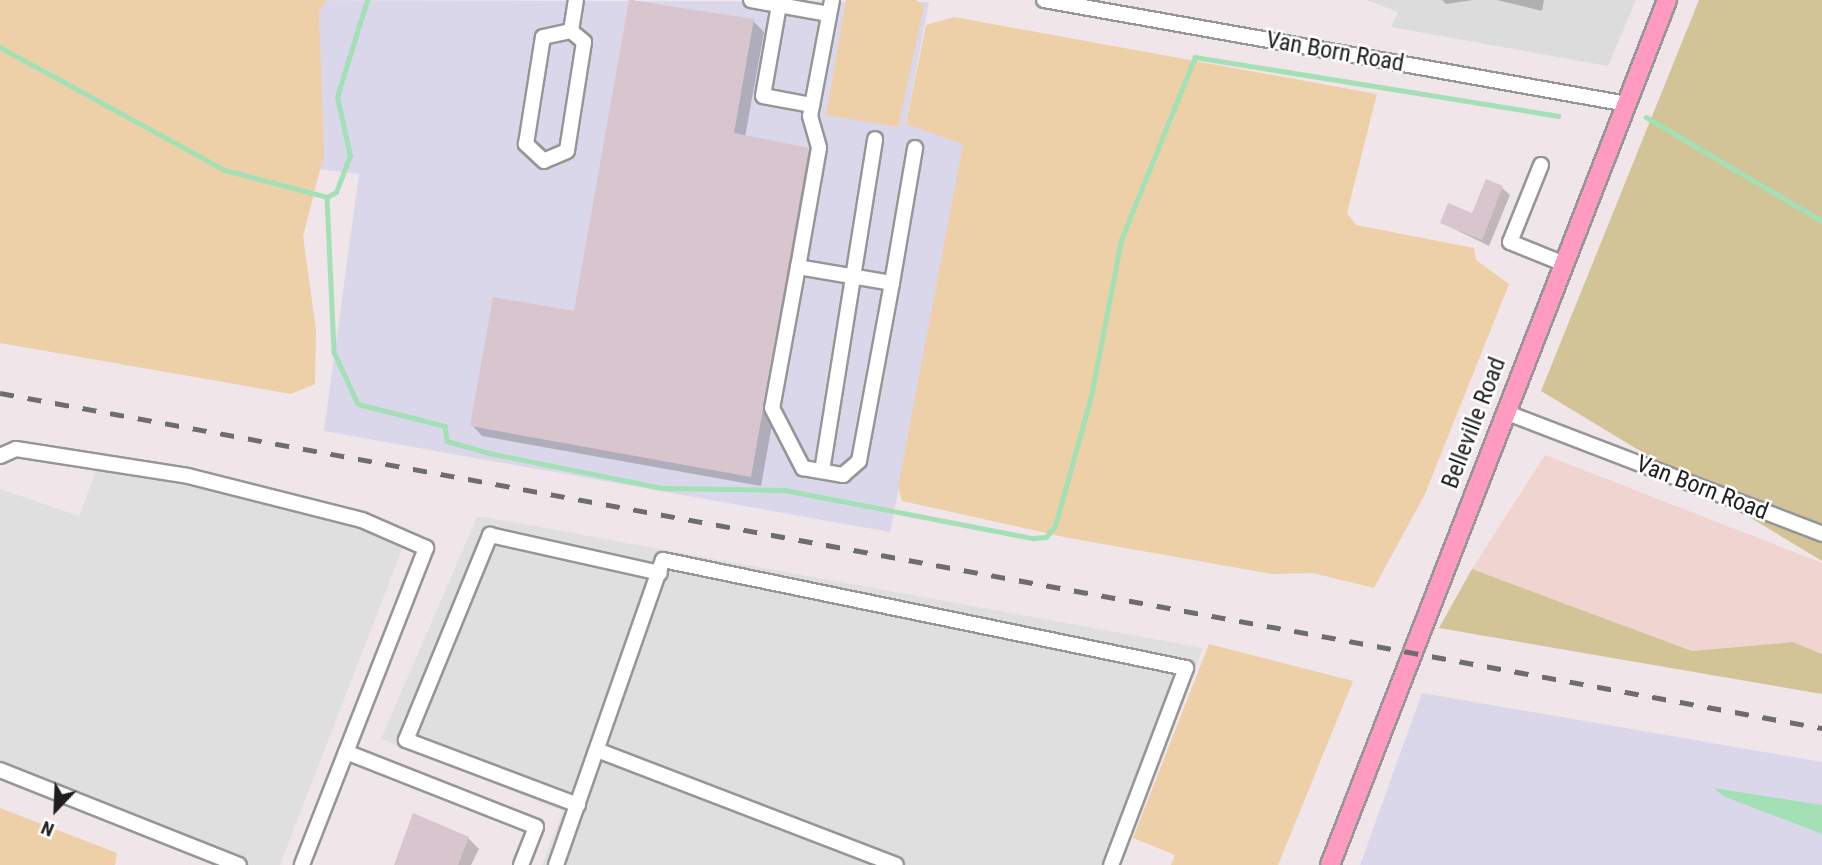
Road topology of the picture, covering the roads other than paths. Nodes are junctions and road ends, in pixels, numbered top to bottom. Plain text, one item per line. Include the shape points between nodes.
1 (576, 0) edge
2 (751, 0) edge
3 (1044, 0) edge
4 (1668, 0) edge
5 (779, 5) junction
6 (830, 7) edge
7 (571, 31) junction
8 (1626, 104) junction
9 (812, 105) junction
10 (875, 139) dead end
11 (915, 148) dead end
12 (1541, 165) dead end
13 (1562, 263) junction
14 (798, 267) junction
15 (854, 276) junction
16 (892, 283) junction
17 (1505, 412) junction
18 (0, 456) edge
19 (822, 471) junction
20 (1822, 534) edge
21 (660, 573) junction
22 (597, 750) junction
23 (346, 752) junction
24 (0, 770) edge
25 (578, 804) junction
26 (239, 865) edge
27 (302, 865) edge
28 (521, 865) edge
29 (556, 865) edge
30 (896, 865) edge
31 (1111, 865) edge
32 (1330, 865) edge

1 - 7 street
2 - 5 street
3 - 8 street, Van Born Road
4 - 8 main road, Belleville Road
5 - 6 street
5 - 9 street via 763,96
6 - 9 street
7 - 7 street via 584,42 567,150 544,161 526,144 543,37
8 - 13 main road, Belleville Road
9 - 14 street via 819,148
10 - 15 street
11 - 16 street
12 - 13 street via 1510,242
13 - 17 main road, Belleville Road
14 - 15 street
14 - 19 street via 772,408 803,468
15 - 16 street
15 - 19 street
16 - 19 street via 859,461 843,475
17 - 20 street, Van Born Road
17 - 32 main road, Belleville Road
18 - 23 street via 16,449 188,476 362,520 426,548
21 - 22 street
21 - 25 street via 490,535 406,740
21 - 31 street via 663,560 1186,668
22 - 25 street
22 - 30 street
23 - 27 street
23 - 28 street via 536,827
24 - 26 street
25 - 29 street

